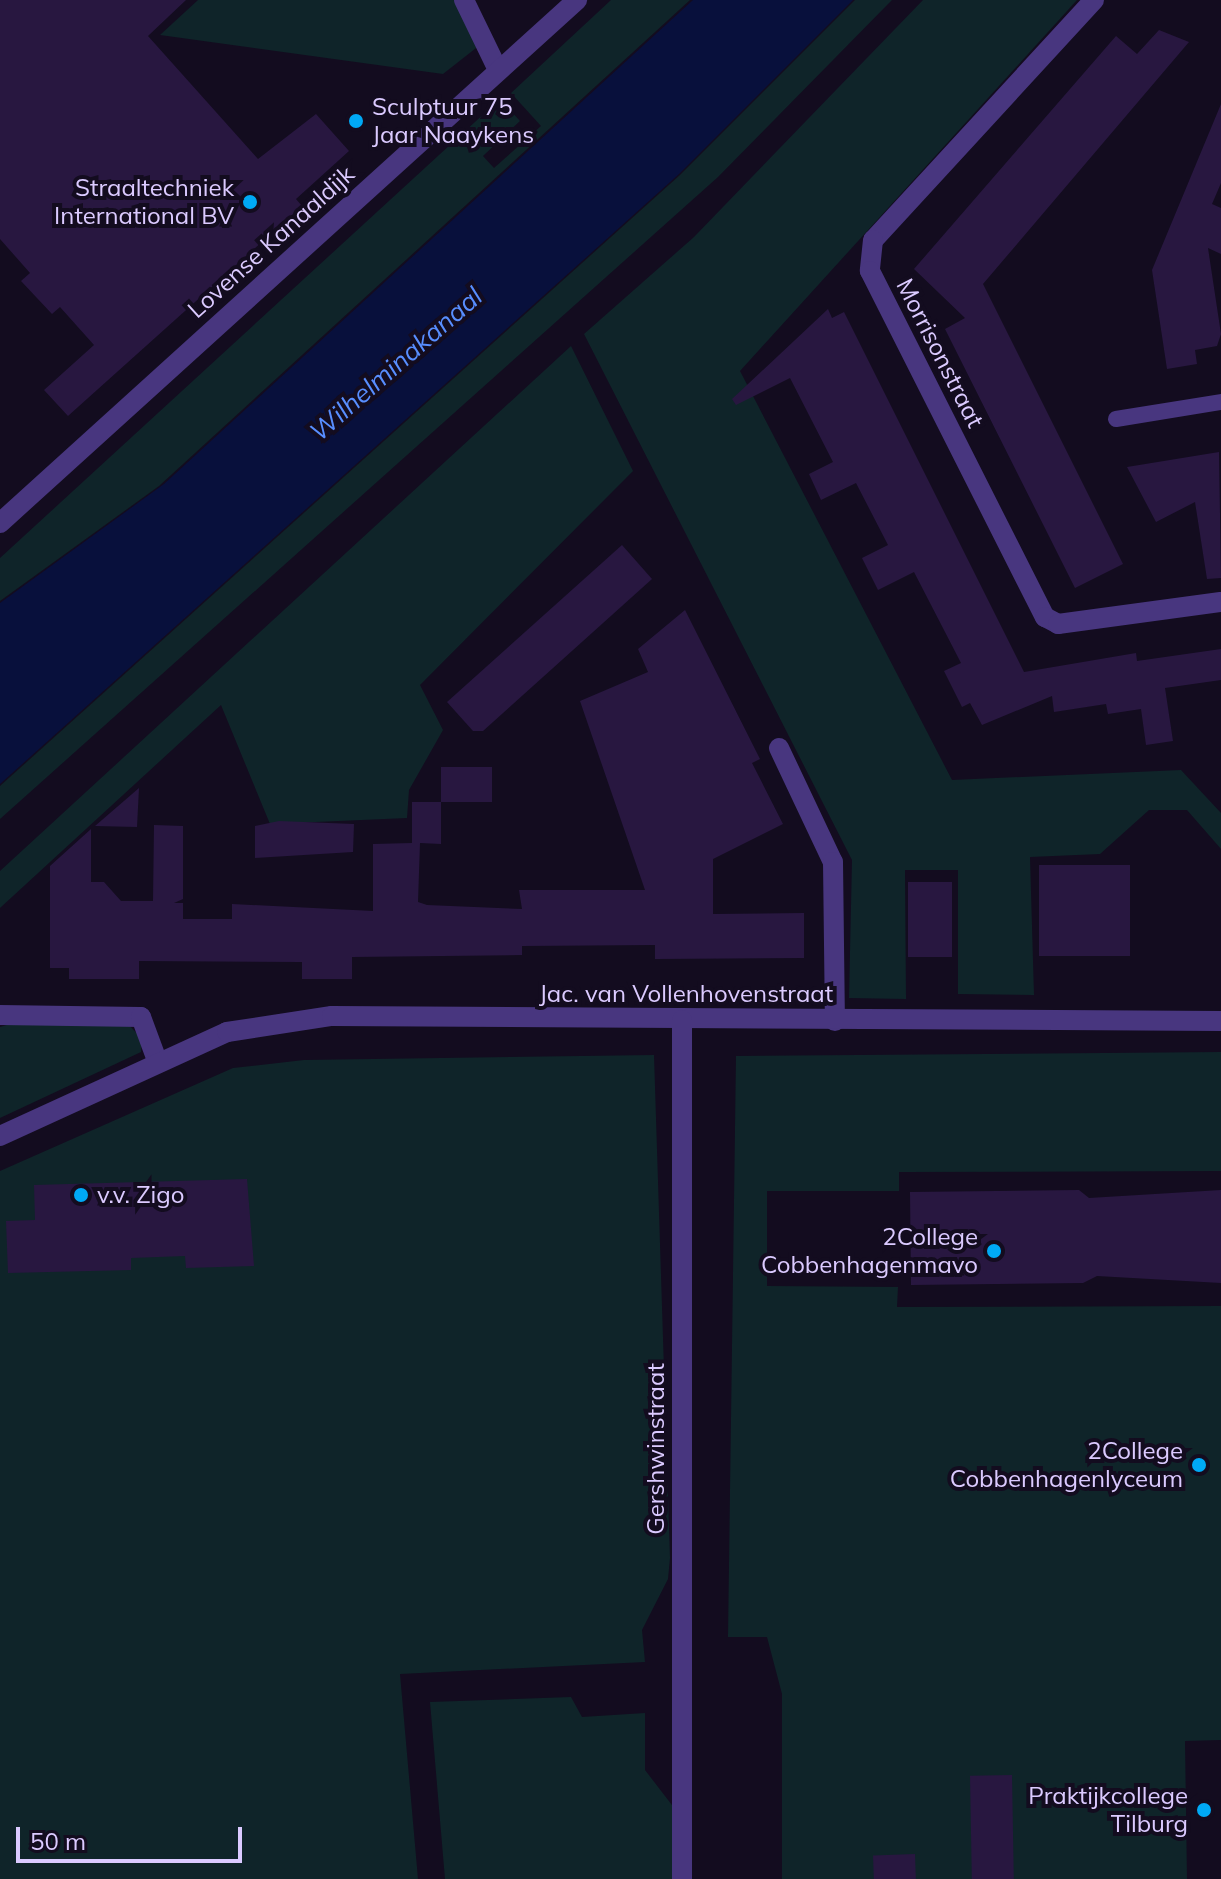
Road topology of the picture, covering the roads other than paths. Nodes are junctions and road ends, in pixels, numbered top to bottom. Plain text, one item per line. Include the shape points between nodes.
1 (464, 0) edge
2 (577, 0) edge
3 (1094, 0) edge
4 (498, 70) junction
5 (1221, 402) edge
6 (1116, 419) dead end
7 (0, 523) edge
8 (1221, 602) edge
9 (779, 748) dead end
10 (0, 1015) edge
11 (682, 1020) junction
12 (835, 1021) junction
13 (1221, 1021) edge
14 (158, 1063) junction
15 (0, 1136) edge
16 (682, 1879) edge

1 - 4 street
2 - 4 street, Lovense Kanaaldijk
3 - 8 street, Morrisonstraat via 873,240 870,271 1045,617 1058,624
4 - 7 street, Lovense Kanaaldijk
5 - 6 lane
9 - 12 street via 833,862
10 - 14 street via 141,1017
11 - 12 street, Jac. van Vollenhovenstraat
11 - 14 street, Jac. van Vollenhovenstraat via 332,1016 227,1032
11 - 16 street, Gershwinstraat
12 - 13 street, Jac. van Vollenhovenstraat
14 - 15 street, Jac. van Vollenhovenstraat

